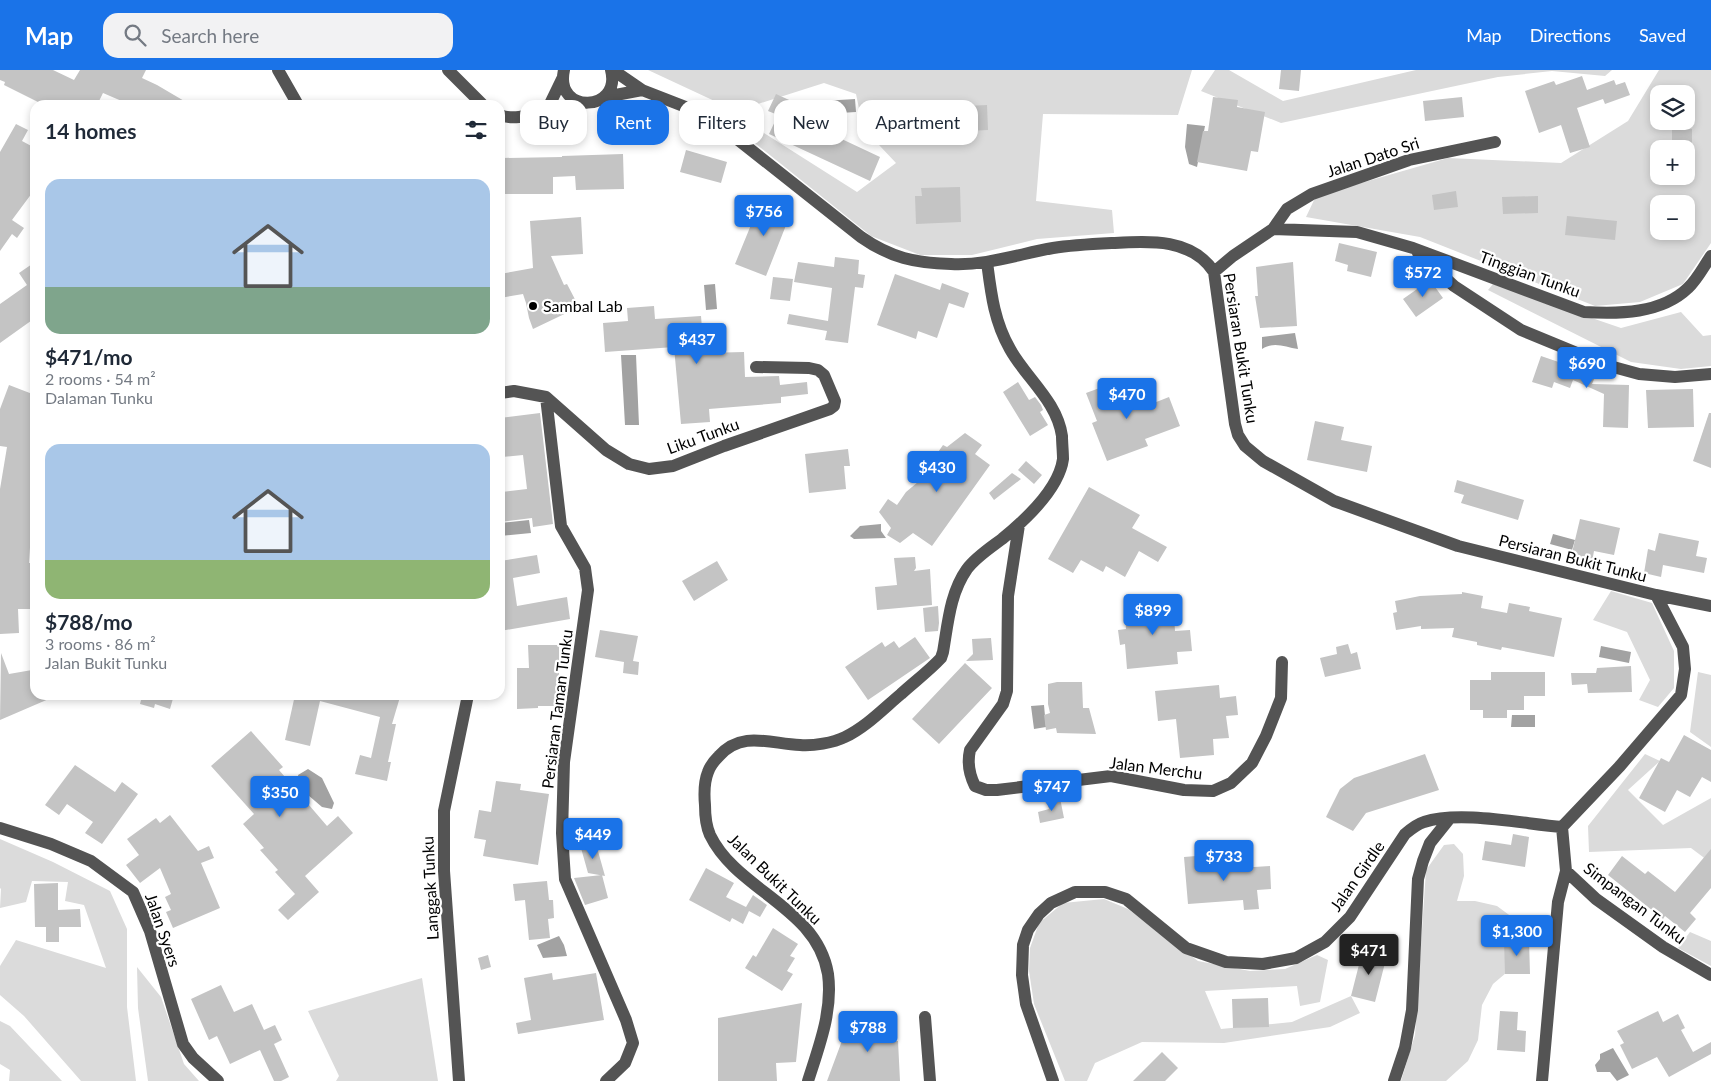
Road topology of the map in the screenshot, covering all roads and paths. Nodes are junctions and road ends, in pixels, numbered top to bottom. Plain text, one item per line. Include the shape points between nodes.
1 (278, 70) edge
2 (448, 70) edge
3 (612, 70) edge
4 (563, 72) edge
5 (642, 90) junction
6 (604, 97) junction
7 (295, 100) edge
8 (478, 100) edge
9 (551, 100) edge
10 (575, 100) edge
11 (587, 102) edge
12 (505, 117) edge
13 (520, 117) edge
14 (1496, 142) dead end
15 (1273, 229) junction
16 (1414, 248) junction
17 (1711, 256) edge
18 (987, 262) junction
19 (1214, 272) junction
20 (756, 367) dead end
21 (1711, 374) edge
22 (505, 393) edge
23 (546, 397) junction
24 (1019, 525) junction
25 (1656, 595) junction
26 (1711, 606) edge
27 (1282, 662) dead end
28 (468, 700) edge
29 (1450, 818) junction
30 (1562, 827) junction
31 (0, 828) edge
32 (1566, 871) junction
33 (1711, 975) edge
34 (925, 1017) dead end
35 (218, 1081) edge
36 (459, 1081) edge
37 (606, 1081) edge
38 (808, 1081) edge
39 (930, 1081) edge
40 (1054, 1081) edge
41 (1394, 1081) edge
42 (1542, 1081) edge

1 - 7 street
2 - 8 street
3 - 5 street, Persiaran Bukit Tunku
3 - 6 street via 612,83
4 - 9 street
4 - 10 street via 564,87
5 - 6 street
5 - 18 street, Persiaran Bukit Tunku via 696,112 726,130 861,237 892,256 951,264
6 - 11 street
12 - 13 street
14 - 15 street, Jalan Dato Sri via 1409,160 1312,194 1287,209
15 - 16 street, Tinggian Tunku via 1357,232
15 - 19 street
16 - 17 street, Tinggian Tunku via 1584,312 1610,314 1647,309 1671,301 1689,287
16 - 21 street via 1454,286 1521,330 1606,365 1639,374 1674,377
18 - 19 street, Persiaran Bukit Tunku via 1054,248 1154,241 1201,256
18 - 24 street, Jalan Bukit Tunku via 994,309 1002,334 1053,409 1062,436 1063,459 1052,487
19 - 25 street, Persiaran Bukit Tunku via 1234,424 1245,446 1263,461 1334,501 1458,546
20 - 23 street, Liku Tunku via 818,370 824,375 834,406 673,466 649,470 629,464 606,450
22 - 23 street via 514,391
23 - 37 street, Persiaran Taman Tunku via 561,526 585,568 588,590 564,762 562,833 565,879 633,1043 625,1062
24 - 27 street, Jalan Merchu via 1008,596 1006,691 1003,704 968,756 975,786 997,790 1111,776 1184,790 1213,791 1231,783 1252,763 1281,698
24 - 38 street, Jalan Bukit Tunku via 977,558 962,577 955,591 940,658 862,728 843,738 802,746 763,740 742,741 722,752 708,771 704,786 705,816 717,847 739,871 792,914 822,954 828,974 829,1004
25 - 26 street, Persiaran Bukit Tunku
25 - 30 street via 1683,647 1686,668 1681,695
28 - 36 street, Langgak Tunku via 444,812 444,871
29 - 30 street, Jalan Girdle
29 - 40 street, Jalan Girdle via 1417,824 1406,834 1350,917 1325,942 1296,958 1263,964 1226,962 1186,948 1126,899 1105,892 1075,892 1051,903 1028,930 1023,945 1022,976 1026,1004
29 - 41 street via 1430,843 1418,879 1412,1010 1405,1048
30 - 32 street
31 - 35 street, Jalan Syers via 92,861 134,892 150,931 183,1044
32 - 33 street, Simpangan Tunku via 1604,904 1663,947
32 - 42 street via 1558,902
34 - 39 street

